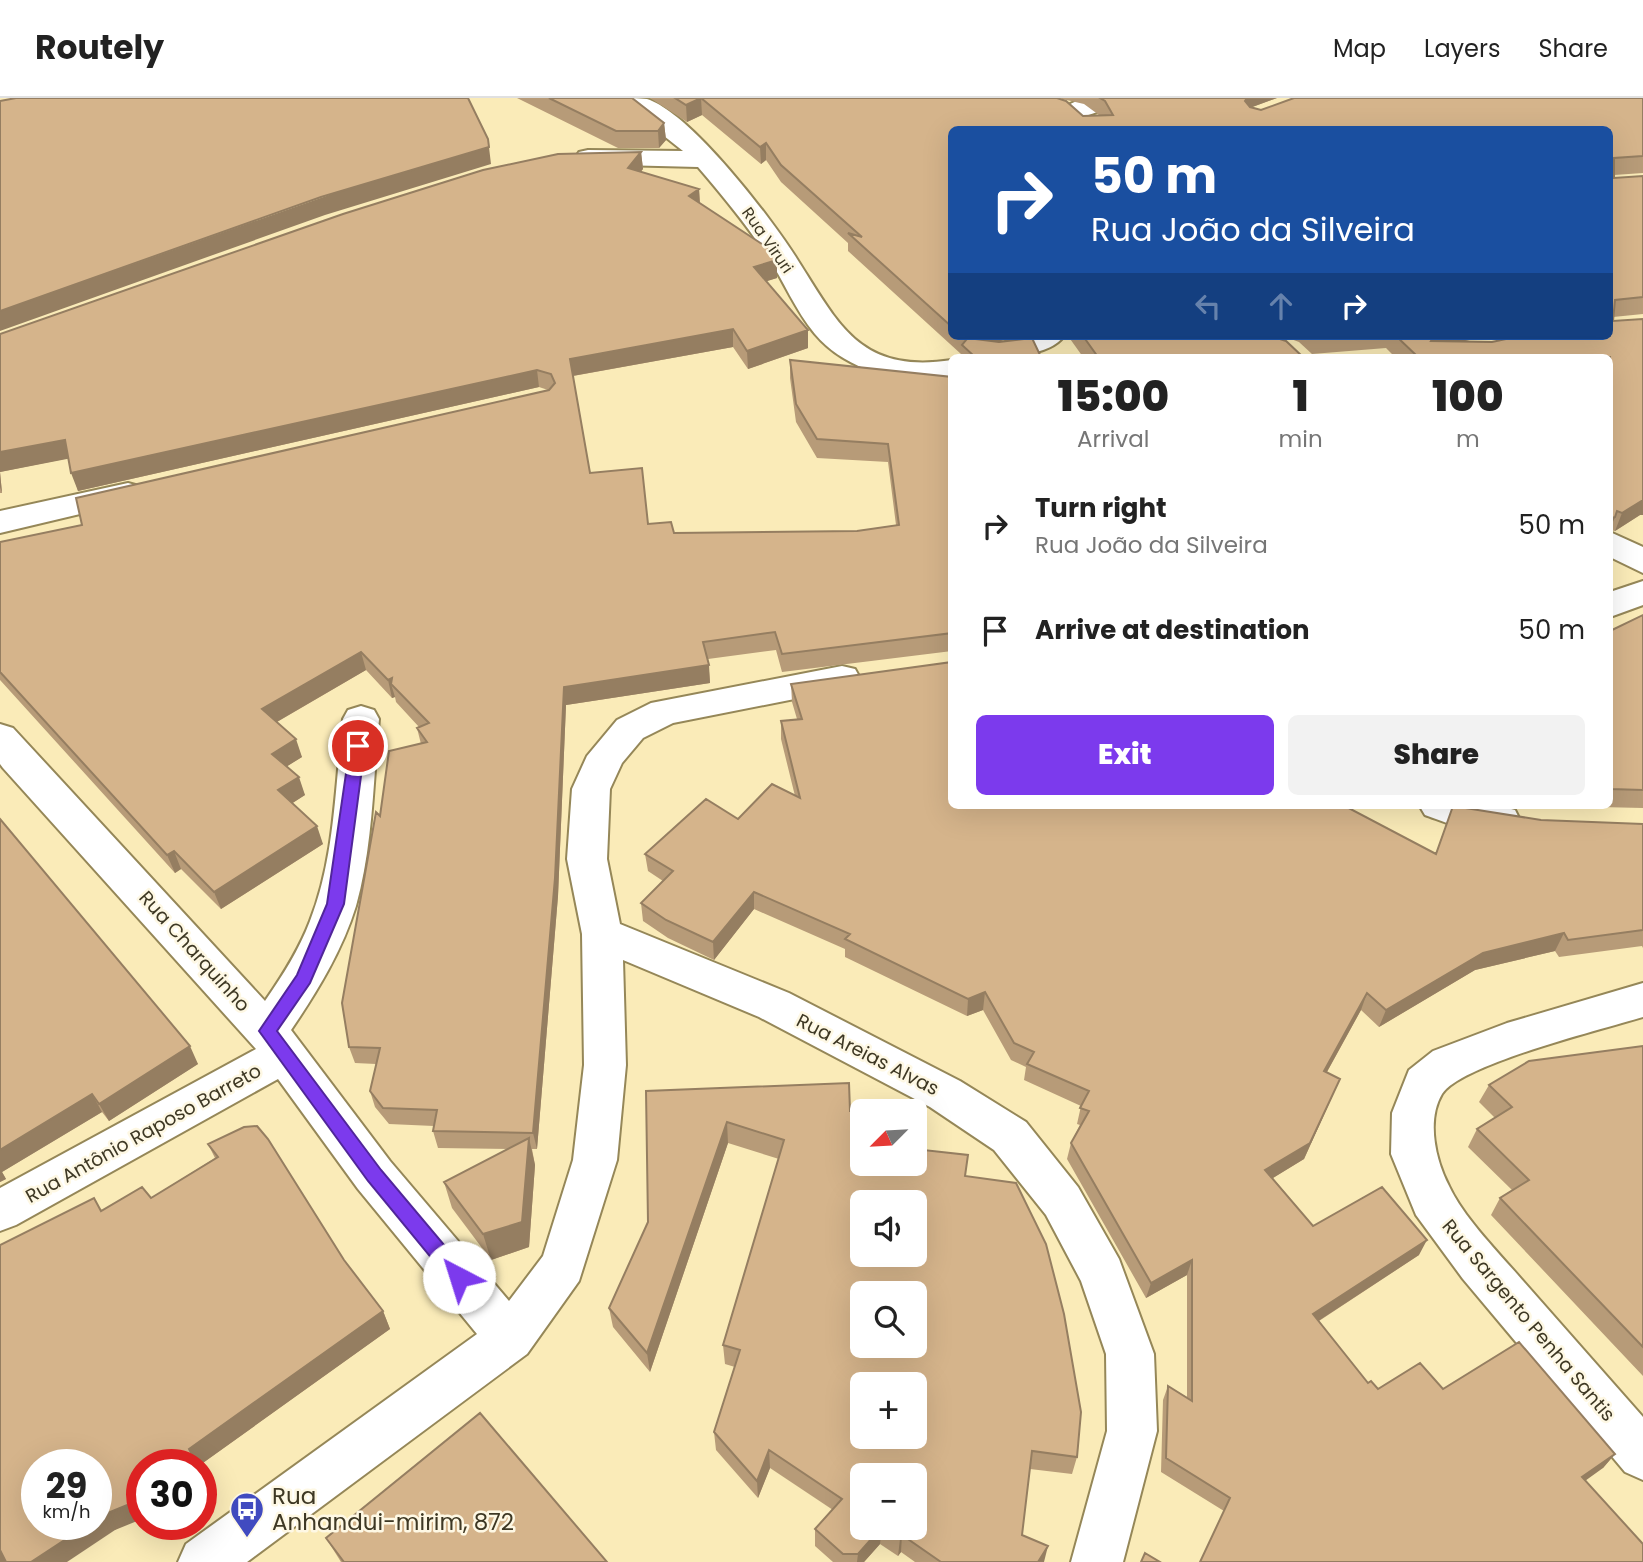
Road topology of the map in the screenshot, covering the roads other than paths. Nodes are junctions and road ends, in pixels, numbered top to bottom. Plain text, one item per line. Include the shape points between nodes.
1 (628, 98) edge
2 (1104, 98) edge
3 (1051, 102) edge
4 (1075, 111) junction
5 (1092, 126) edge
6 (708, 159) junction
7 (564, 160) edge
8 (1038, 340) edge
9 (999, 354) edge
10 (948, 369) edge
11 (162, 485) edge
12 (0, 522) edge
13 (1613, 545) edge
14 (1643, 562) edge
15 (1643, 592) edge
16 (1613, 604) edge
17 (875, 674) edge
18 (361, 719) dead end
19 (0, 737) edge
20 (1450, 809) edge
21 (1532, 823) edge
22 (602, 934) junction
23 (1643, 1000) edge
24 (276, 1043) junction
25 (0, 1211) edge
26 (510, 1338) junction
27 (1643, 1455) edge
28 (204, 1562) edge
29 (1097, 1562) edge

1 - 6 street, Rua Viruri via 674,125
2 - 4 street
3 - 4 street
4 - 5 street
6 - 7 street
6 - 10 street, Rua Viruri via 786,263 808,304 841,343 873,362 901,370
8 - 9 street
11 - 12 street
13 - 14 street
15 - 16 street
17 - 22 street via 708,702 664,712 630,729 606,756 591,789 587,859
18 - 24 street via 336,904
19 - 24 street, Rua Charquinho
20 - 21 street
22 - 26 street via 605,1065 595,1160 563,1266
22 - 29 street, Rua Areias Alvas via 774,1005 945,1094 1010,1136 1062,1201 1102,1274 1130,1354 1132,1431
23 - 27 street, Rua Sargento Penha Santis via 1448,1064 1424,1083 1414,1113 1413,1154 1432,1201 1479,1264
24 - 25 street, Rua Antônio Raposo Barreto
24 - 26 street, Rua Charquinho via 374,1175
26 - 28 street

